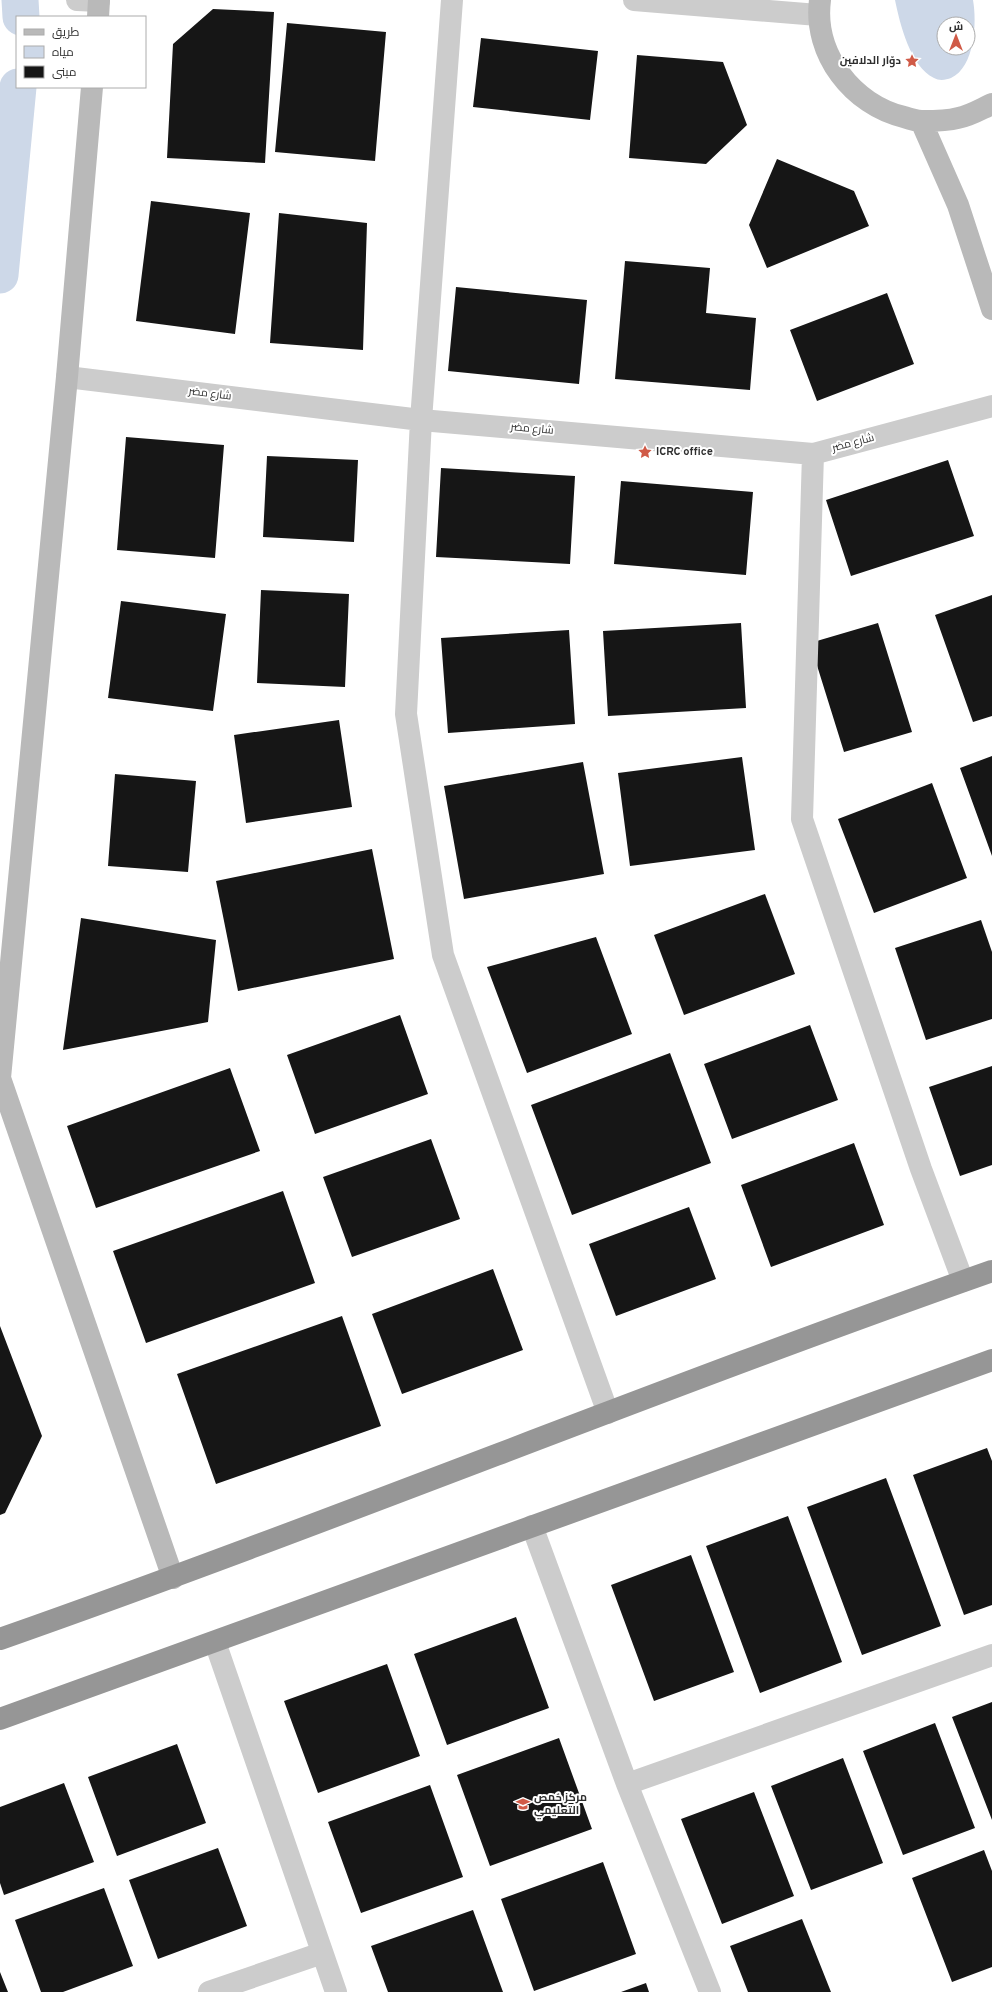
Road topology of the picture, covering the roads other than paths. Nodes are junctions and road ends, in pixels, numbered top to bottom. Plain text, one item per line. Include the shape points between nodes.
1 (77, 0) edge
2 (452, 0) edge
3 (634, 0) edge
4 (99, 6) edge
5 (819, 7) edge
6 (92, 88) edge
7 (992, 104) edge
8 (921, 121) junction
9 (992, 309) edge
10 (67, 377) junction
11 (992, 406) edge
12 (421, 420) junction
13 (813, 454) junction
14 (992, 1271) edge
15 (963, 1281) junction
16 (992, 1360) edge
17 (608, 1413) junction
18 (532, 1526) junction
19 (173, 1578) junction
20 (0, 1639) edge
21 (215, 1642) junction
22 (992, 1655) edge
23 (0, 1719) edge
24 (627, 1784) junction
25 (322, 1953) junction
26 (210, 1992) edge
27 (336, 1992) edge
28 (710, 1992) edge

1 - 4 street
2 - 12 street
3 - 5 street
5 - 8 main road via 825,46 839,74 862,98 890,114
6 - 10 main road
7 - 8 main road via 959,118
8 - 9 main road via 958,205
10 - 12 street, شارع مضر
10 - 19 main road via 0,1078
11 - 13 street, شارع مضر
12 - 13 street, شارع مضر
12 - 17 street via 406,714 443,955
13 - 15 street via 802,819 921,1169
14 - 15 highway
15 - 17 highway
16 - 18 highway
17 - 19 highway
18 - 21 highway
18 - 24 street
19 - 20 highway
21 - 23 highway
21 - 25 street
22 - 24 street
24 - 28 street
25 - 26 street
25 - 27 street

